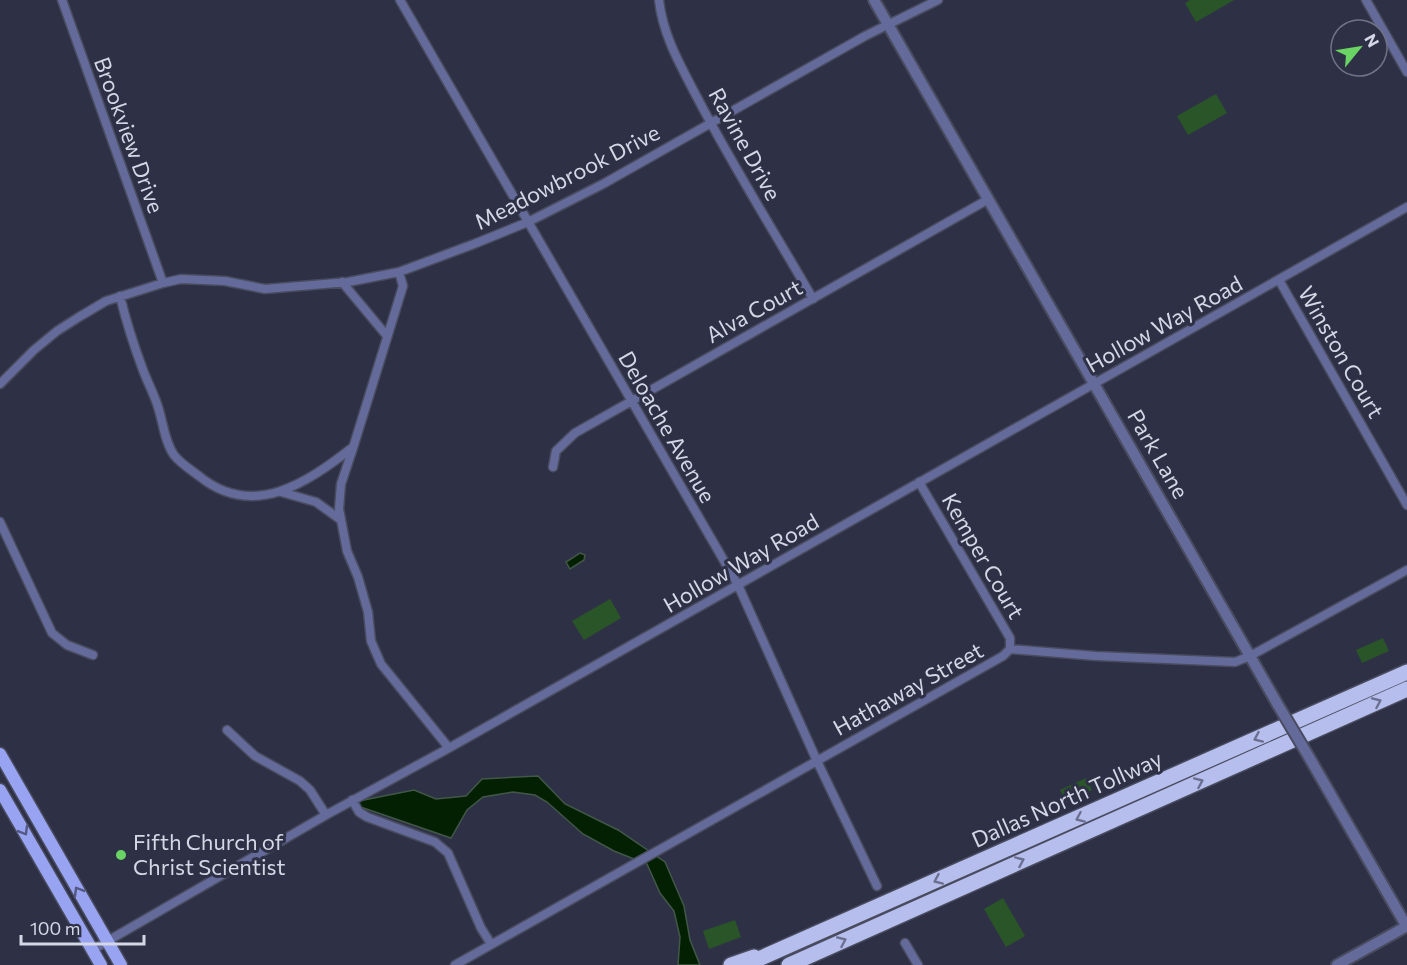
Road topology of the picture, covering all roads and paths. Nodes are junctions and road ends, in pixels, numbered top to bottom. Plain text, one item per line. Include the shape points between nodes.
1 (62, 0) edge
2 (400, 0) edge
3 (659, 0) edge
4 (874, 0) edge
5 (938, 0) edge
6 (1366, 0) edge
7 (888, 23) junction
8 (1407, 72) edge
9 (711, 123) junction
10 (987, 200) junction
11 (1407, 207) edge
12 (528, 222) junction
13 (399, 272) junction
14 (1279, 280) junction
15 (342, 282) junction
16 (163, 283) junction
17 (120, 296) junction
18 (813, 299) junction
19 (387, 336) junction
20 (1095, 383) junction
21 (0, 384) edge
22 (631, 400) junction
23 (353, 447) junction
24 (554, 467) dead end
25 (919, 482) junction
26 (281, 492) junction
27 (1407, 505) edge
28 (341, 520) junction
29 (0, 522) edge
30 (1407, 570) edge
31 (738, 585) junction
32 (1010, 649) junction
33 (93, 655) dead end
34 (1251, 656) junction
35 (1407, 672) edge
36 (1407, 689) edge
37 (227, 730) dead end
38 (449, 748) junction
39 (0, 754) edge
40 (817, 761) junction
41 (0, 790) edge
42 (352, 800) junction
43 (326, 815) junction
44 (877, 886) dead end
45 (1407, 927) edge
46 (107, 941) junction
47 (905, 943) dead end
48 (491, 944) junction
49 (785, 947) junction
50 (92, 950) junction
51 (101, 965) edge
52 (121, 965) edge
53 (455, 965) edge
54 (731, 965) edge
55 (745, 965) edge
56 (789, 965) edge
57 (918, 965) edge
58 (1337, 965) edge

1 - 16 street, Brookview Drive
2 - 12 street, Deloache Avenue
3 - 9 street, Ravine Drive via 664,31
4 - 7 street, Park Lane
5 - 7 street, Meadowbrook Drive
6 - 8 street
7 - 9 street, Meadowbrook Drive
7 - 10 street, Park Lane
9 - 12 street, Meadowbrook Drive
9 - 18 street, Ravine Drive
10 - 18 street, Alva Court
10 - 20 street, Park Lane
11 - 14 street, Hollow Way Road
12 - 13 street, Meadowbrook Drive
12 - 22 street, Deloache Avenue
13 - 15 street, Meadowbrook Drive
13 - 19 street via 403,286
14 - 20 street, Hollow Way Road
14 - 27 street, Winston Court
15 - 16 street, Meadowbrook Drive via 265,289 225,281 181,279
15 - 19 street
16 - 17 street, Meadowbrook Drive
17 - 21 street, Meadowbrook Drive via 57,331
17 - 26 street via 174,456 212,487 261,497
18 - 22 street, Alva Court
19 - 23 street
20 - 25 street, Hollow Way Road
20 - 34 street, Park Lane
22 - 24 street, Alva Court via 563,443 556,452
22 - 31 street, Deloache Avenue
23 - 26 street via 316,475
23 - 28 street via 341,484
25 - 31 street, Hollow Way Road
25 - 32 street, Kemper Court via 1010,638
26 - 28 street via 316,502
28 - 38 street via 368,612 371,641 381,664
29 - 33 street via 52,633 67,645
30 - 34 street, Hathaway Street
31 - 38 street, Hollow Way Road
31 - 40 street, Deloache Avenue
32 - 34 street, Hathaway Street via 1235,662
32 - 40 street, Hathaway Street via 1003,657
34 - 45 street, Park Lane, bridge
35 -> 49 highway, Dallas North Tollway
56 -> 36 highway, Dallas North Tollway
37 - 43 street via 255,756 300,781
38 - 42 street, Hollow Way Road
46 -> 39 main road
40 - 44 street, Deloache Avenue
40 - 48 street, Hathaway Street
41 -> 50 main road
42 - 43 street, Hollow Way Road
42 - 48 street via 367,817 435,842 448,853
43 - 46 street, Hollow Way Road
45 - 58 street
46 - 50 street, Hollow Way Road
46 - 52 main road
47 - 57 street
48 - 53 street, Hathaway Street
49 - 54 highway
49 - 55 highway, Dallas North Tollway
50 - 51 main road

